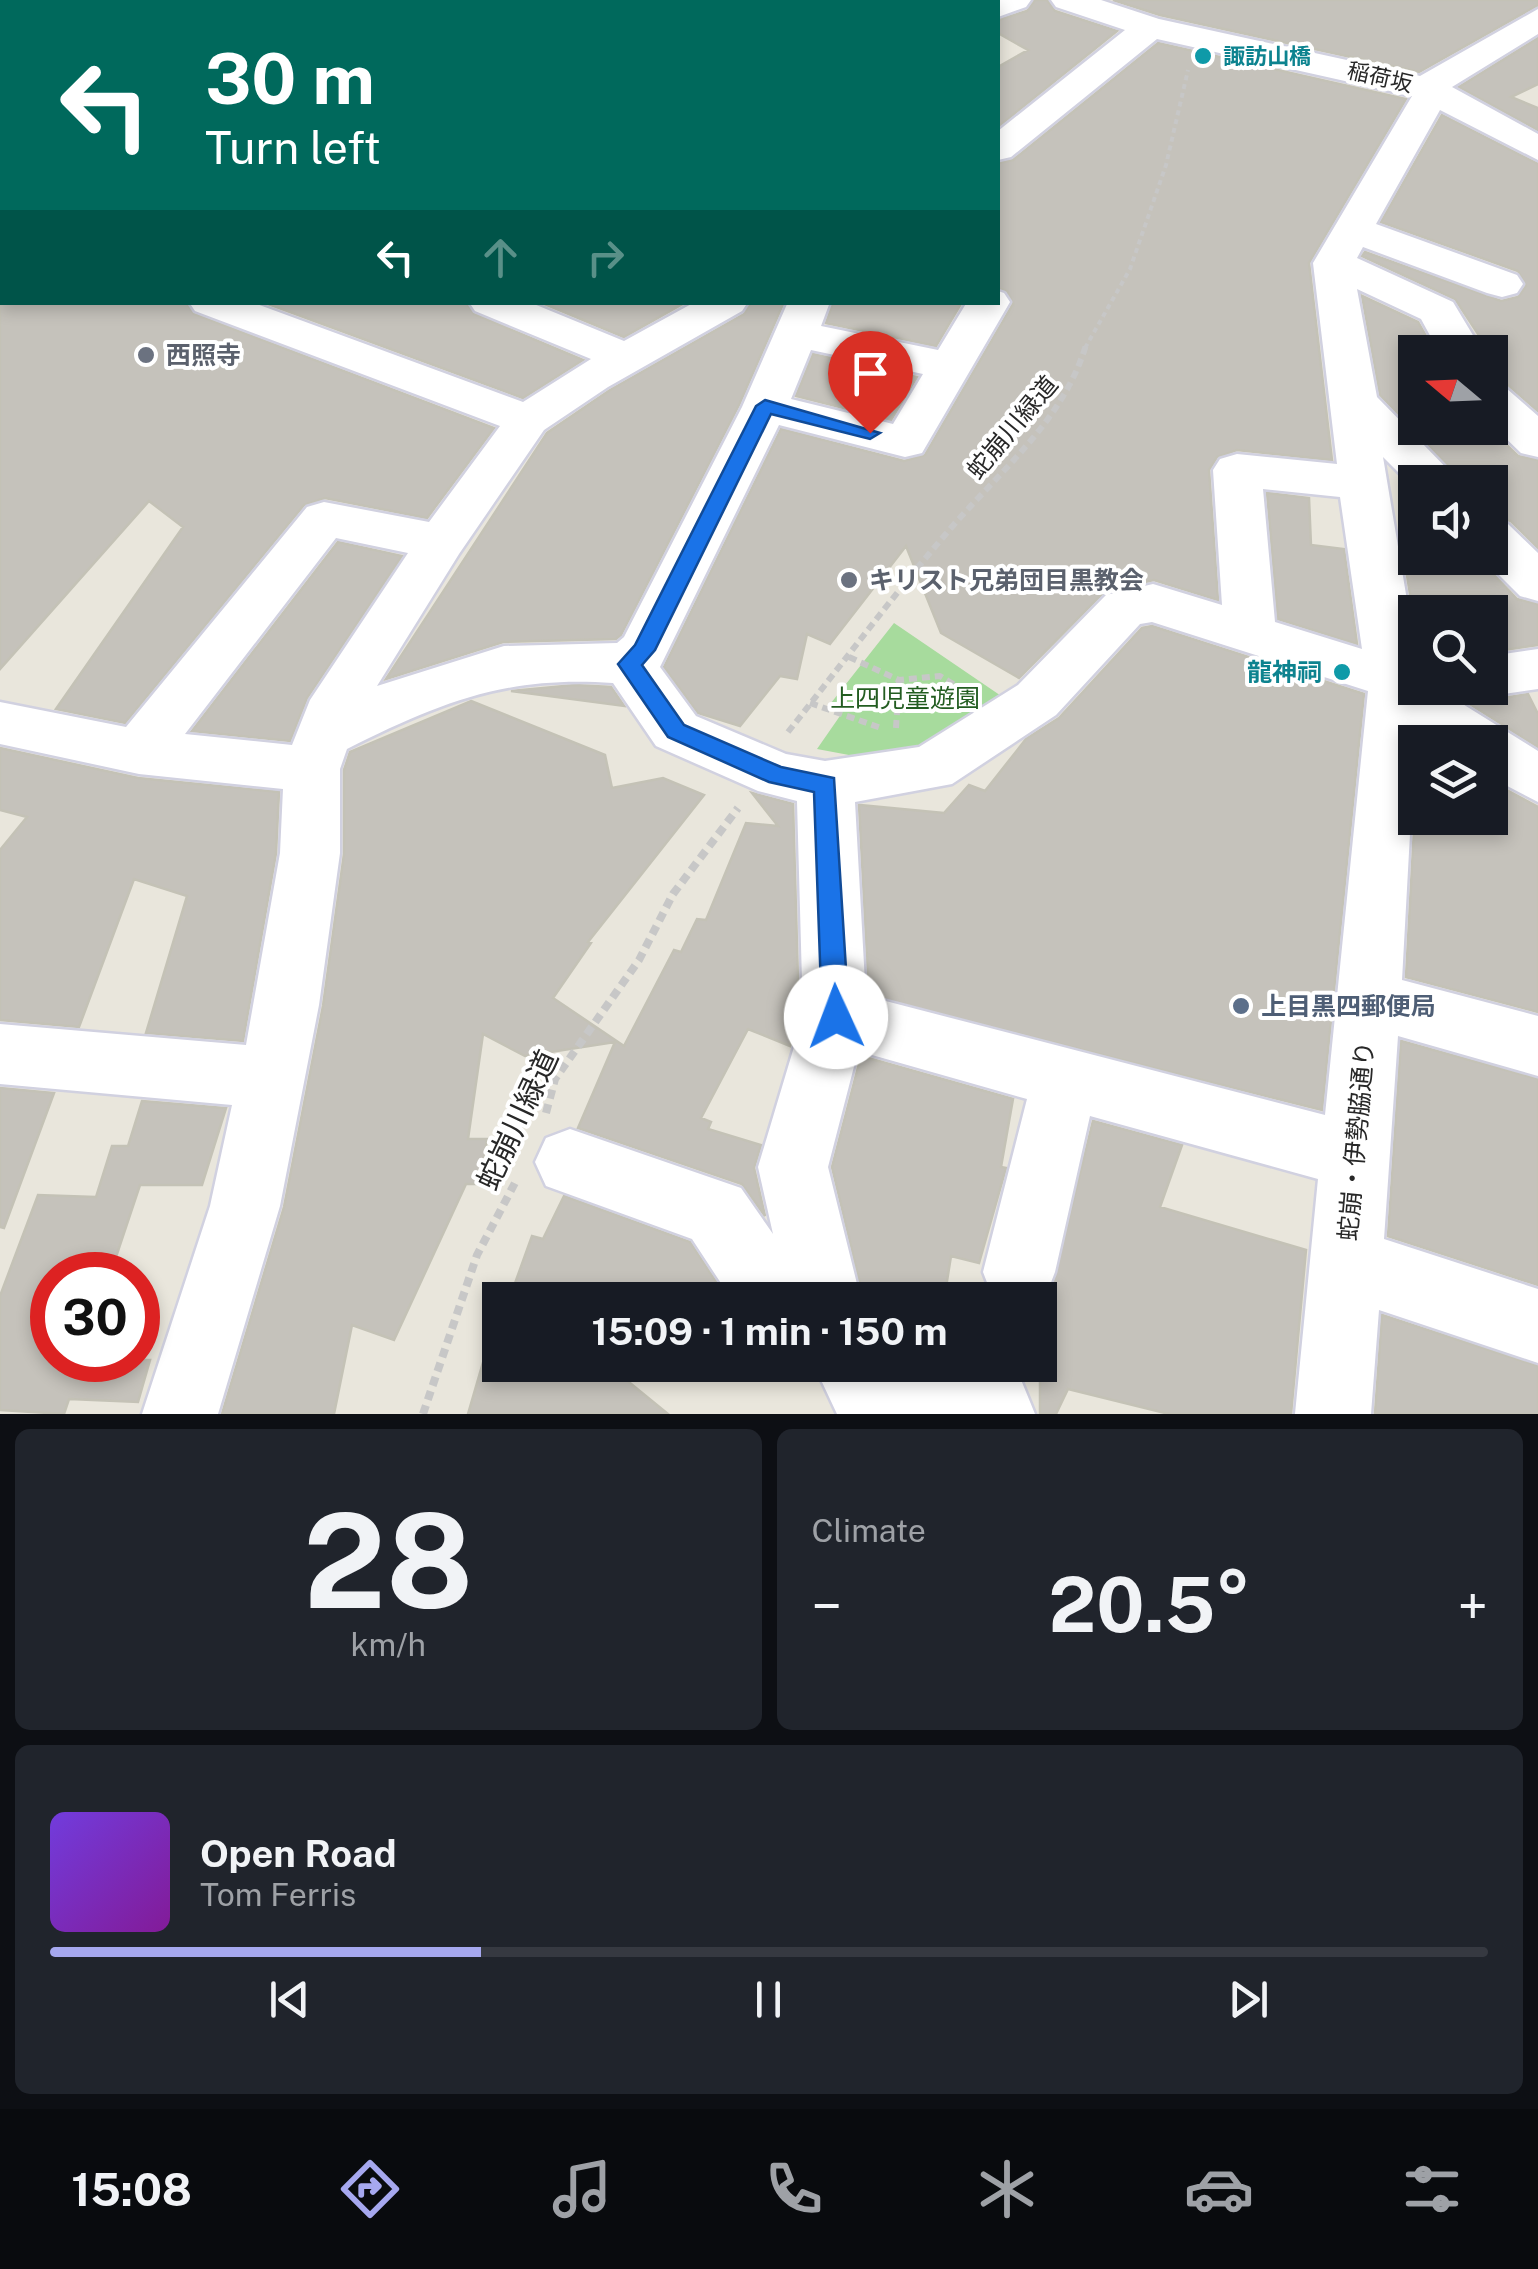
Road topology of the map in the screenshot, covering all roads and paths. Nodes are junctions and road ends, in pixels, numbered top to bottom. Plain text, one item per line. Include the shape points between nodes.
1 (1068, 0) edge
2 (1538, 19) edge
3 (1150, 28) junction
4 (1210, 30) junction
5 (1429, 89) junction
6 (1000, 147) edge
7 (1538, 149) edge
8 (1343, 246) junction
9 (1502, 284) dead end
10 (218, 305) edge
11 (497, 305) edge
12 (722, 305) edge
13 (987, 305) edge
14 (802, 318) edge
15 (1451, 335) edge
16 (627, 358) junction
17 (950, 366) junction
18 (1355, 402) junction
19 (765, 406) junction
20 (1508, 414) edge
21 (528, 420) junction
22 (1538, 442) edge
23 (1419, 465) edge
24 (1362, 484) junction
25 (441, 542) junction
26 (1508, 554) edge
27 (1538, 583) edge
28 (1250, 635) junction
29 (849, 656) junction
30 (629, 664) junction
31 (1398, 667) edge
32 (1538, 669) edge
33 (1508, 673) edge
34 (898, 680) junction
35 (1398, 681) edge
36 (970, 694) dead end
37 (810, 703) junction
38 (1399, 705) edge
39 (1431, 705) edge
40 (0, 723) edge
41 (1458, 725) edge
42 (896, 733) junction
43 (914, 735) dead end
44 (139, 752) junction
45 (318, 752) junction
46 (1508, 760) edge
47 (796, 778) junction
48 (1538, 779) edge
49 (1368, 999) junction
50 (855, 1022) junction
51 (1538, 1046) edge
52 (0, 1054) edge
53 (272, 1078) junction
54 (1065, 1078) junction
55 (545, 1155) junction
56 (1354, 1156) junction
57 (1345, 1263) junction
58 (1019, 1272) dead end
59 (763, 1282) edge
60 (820, 1282) edge
61 (1538, 1326) edge
62 (861, 1382) edge
63 (934, 1382) edge
64 (180, 1414) edge
65 (423, 1414) edge
66 (878, 1414) edge
67 (997, 1414) edge
68 (1332, 1414) edge

1 - 3 street, 稲荷坂
2 - 5 street
3 - 4 street, 稲荷坂
3 - 6 street
4 - 5 street, 稲荷坂
4 - 29 path, 蛇崩川緑道 via 1174,115 1166,166 1130,268 1088,335 1076,382
5 - 7 street, 稲荷坂
5 - 8 street
8 - 9 street
8 - 15 street via 1438,311
8 - 18 street, 蛇崩・伊勢脇通り via 1339,325
10 - 21 street
11 - 16 street
12 - 16 street
13 - 17 street
14 - 17 street
14 - 19 street
16 - 21 street
17 - 19 street via 905,442
18 - 23 street
18 - 24 street, 蛇崩・伊勢脇通り
19 - 30 street via 644,650
20 - 22 street
21 - 25 street
24 - 28 street via 1237,470
24 - 31 street, 蛇崩・伊勢脇通り
25 - 44 street via 324,519
25 - 45 street via 330,715
26 - 27 street
28 - 35 street
28 - 47 street via 1152,603 1124,608 1037,700 932,768
29 - 34 path
29 - 37 path, 蛇崩川緑道
30 - 45 street via 510,662 430,683
30 - 47 street via 676,731
32 - 33 street
34 - 36 path via 940,676
34 - 42 path
37 - 42 path
37 - 47 path, 蛇崩川緑道 via 785,739 786,747 808,756
38 - 49 street, 蛇崩・伊勢脇通り
39 - 41 street
40 - 44 street
42 - 43 path
44 - 45 street
45 - 53 street via 310,853
46 - 48 street
47 - 50 street
47 - 55 path, 蛇崩川緑道 via 673,894 639,960 556,1079
49 - 51 street
49 - 56 street, 蛇崩・伊勢脇通り
50 - 54 street
50 - 60 street via 793,1168
52 - 53 street
53 - 64 street via 245,1206
54 - 56 street
54 - 58 street
55 - 59 street via 716,1213
55 - 65 path, 蛇崩川緑道 via 477,1254
56 - 57 street, 蛇崩・伊勢脇通り
57 - 61 street
57 - 68 street, 蛇崩・伊勢脇通り
62 - 66 street
63 - 67 street via 990,1397

